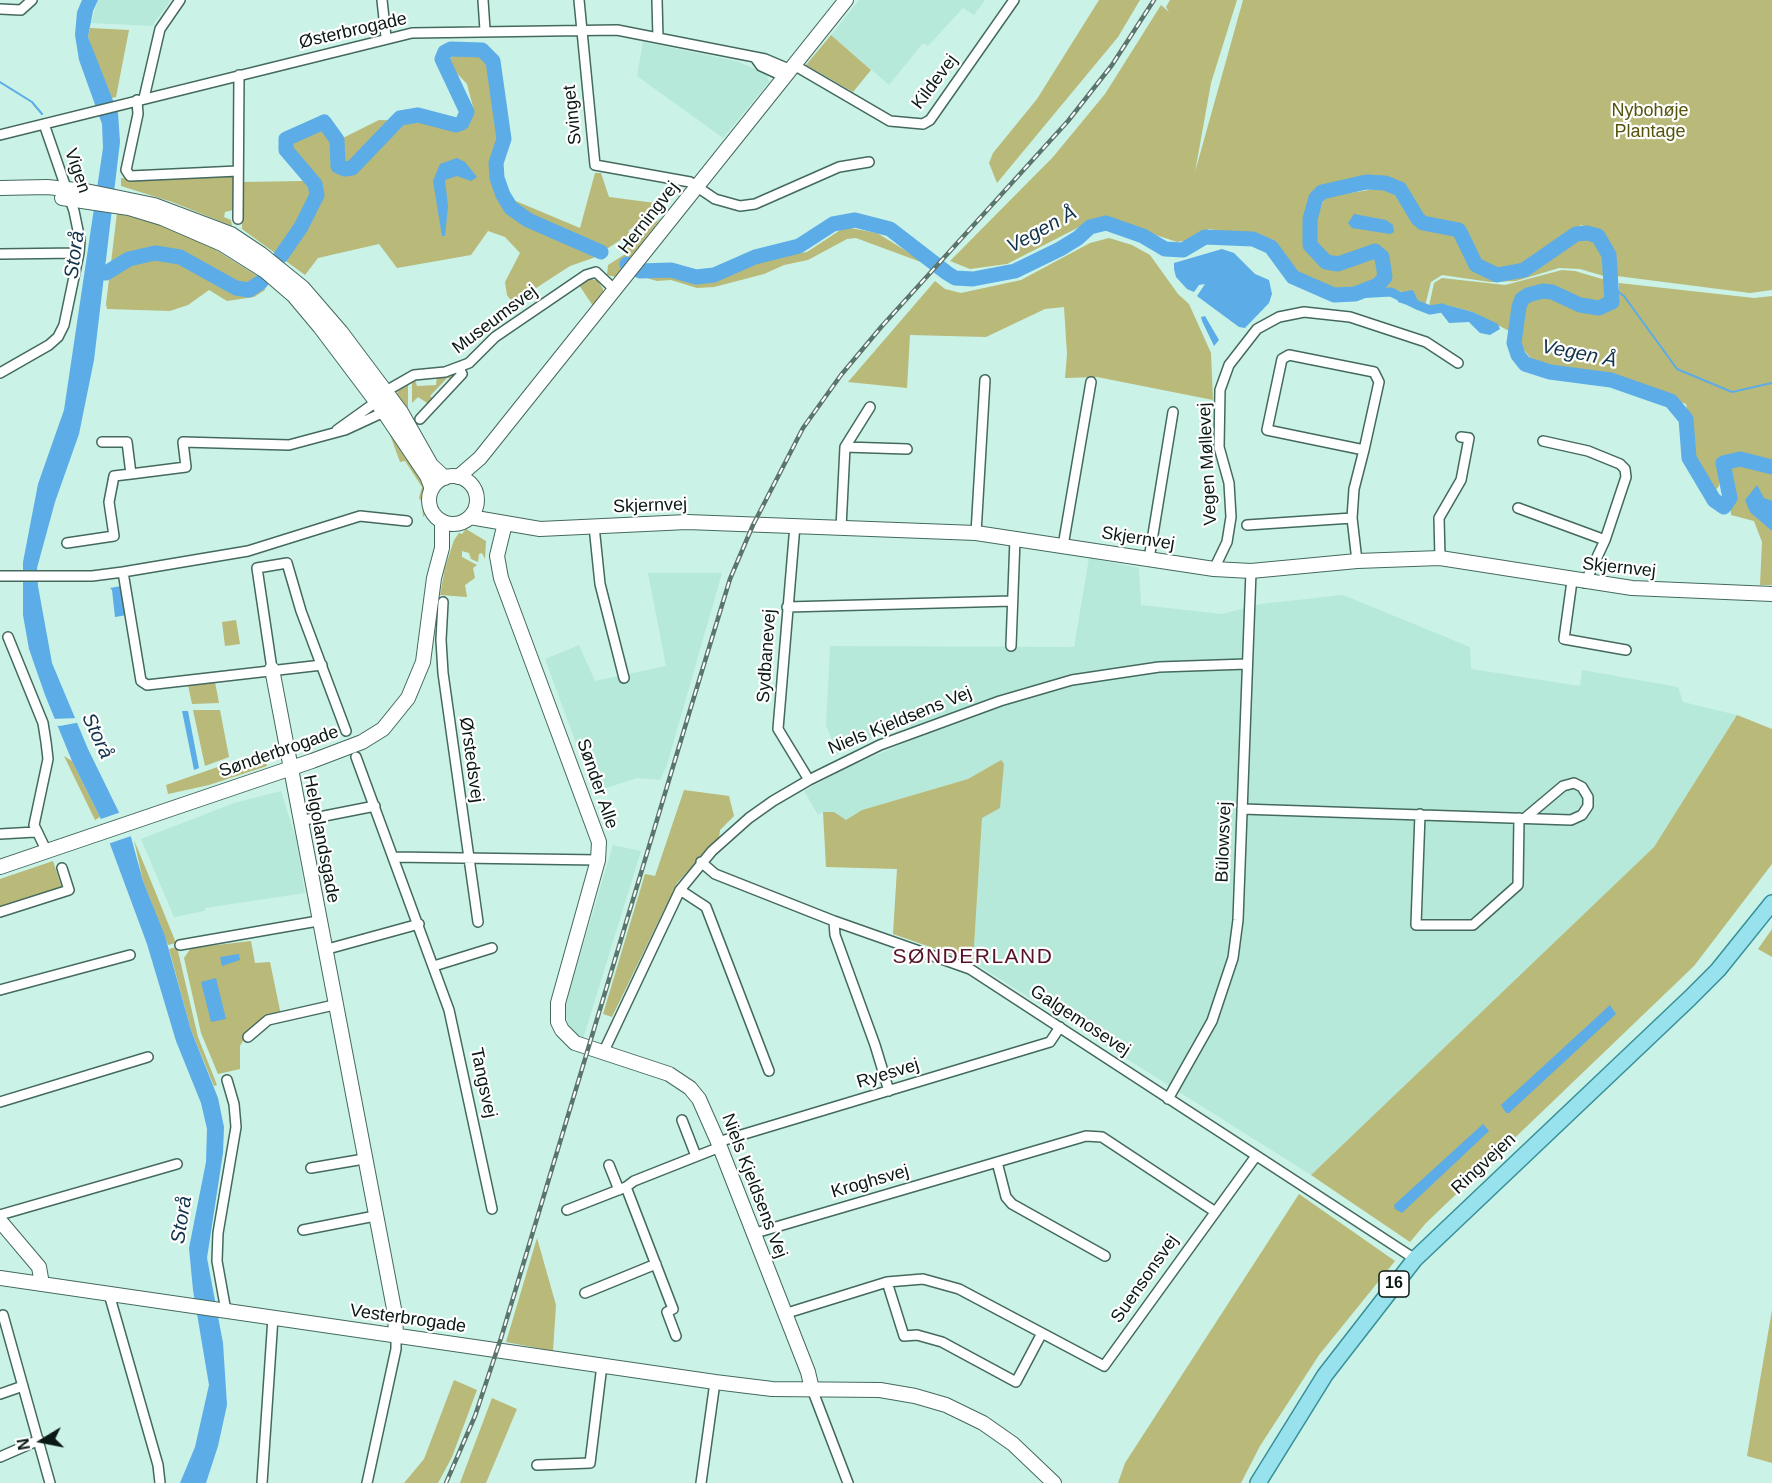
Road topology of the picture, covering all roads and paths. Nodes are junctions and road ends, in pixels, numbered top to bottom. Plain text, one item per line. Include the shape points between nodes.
1 (32, 0) edge
2 (180, 0) edge
3 (382, 0) edge
4 (483, 0) edge
5 (579, 0) edge
6 (657, 0) edge
7 (846, 0) edge
8 (1014, 0) edge
9 (0, 9) edge
10 (582, 29) junction
11 (485, 30) junction
12 (386, 37) junction
13 (657, 38) junction
14 (790, 70) junction
15 (239, 75) junction
16 (141, 99) junction
17 (44, 124) junction
18 (0, 135) edge
19 (869, 162) dead end
20 (238, 171) junction
21 (696, 187) junction
22 (0, 188) edge
23 (68, 194) junction
24 (0, 197) edge
25 (125, 203) junction
26 (238, 219) dead end
27 (79, 253) junction
28 (0, 254) edge
29 (614, 289) junction
30 (1458, 363) dead end
31 (459, 368) junction
32 (0, 373) edge
33 (986, 380) dead end
34 (1091, 382) dead end
35 (382, 402) junction
36 (870, 407) dead end
37 (1173, 412) dead end
38 (420, 418) dead end
39 (1461, 437) dead end
40 (1543, 441) dead end
41 (102, 442) dead end
42 (845, 447) junction
43 (907, 449) dead end
44 (1364, 450) junction
45 (131, 474) junction
46 (432, 489) junction
47 (465, 499) junction
48 (1518, 508) dead end
49 (1352, 518) junction
50 (406, 521) dead end
51 (442, 522) junction
52 (501, 522) junction
53 (795, 525) junction
54 (1247, 525) dead end
55 (594, 526) junction
56 (841, 528) junction
57 (976, 533) junction
58 (1015, 539) junction
59 (1605, 540) junction
60 (67, 543) dead end
61 (1063, 546) junction
62 (442, 548) junction
63 (1440, 558) junction
64 (1149, 559) junction
65 (1357, 561) junction
66 (1214, 569) junction
67 (1251, 571) junction
68 (123, 572) junction
69 (3, 576) edge
70 (1578, 582) junction
71 (1772, 594) edge
72 (1012, 601) junction
73 (443, 602) dead end
74 (787, 607) junction
75 (8, 637) dead end
76 (1011, 646) dead end
77 (1626, 650) dead end
78 (1247, 664) junction
79 (322, 665) junction
80 (272, 669) junction
81 (624, 678) dead end
82 (346, 731) dead end
83 (356, 757) dead end
84 (289, 769) junction
85 (809, 780) junction
86 (375, 806) junction
87 (1242, 809) junction
88 (1420, 814) junction
89 (1522, 818) junction
90 (299, 821) junction
91 (35, 832) junction
92 (0, 834) edge
93 (47, 852) junction
94 (394, 857) junction
95 (468, 858) junction
96 (598, 860) junction
97 (701, 862) junction
98 (0, 867) edge
99 (62, 868) dead end
100 (680, 890) junction
101 (1772, 903) edge
102 (0, 912) edge
103 (318, 921) junction
104 (834, 921) junction
105 (478, 922) dead end
106 (419, 924) junction
107 (180, 945) dead end
108 (492, 948) dead end
109 (324, 950) junction
110 (130, 955) dead end
111 (434, 966) junction
112 (0, 990) edge
113 (334, 1005) junction
114 (1060, 1027) junction
115 (248, 1037) dead end
116 (588, 1048) joint
117 (603, 1053) junction
118 (148, 1057) dead end
119 (770, 1071) dead end
120 (227, 1080) dead end
121 (889, 1091) junction
122 (1168, 1099) junction
123 (0, 1102) edge
124 (682, 1120) dead end
125 (719, 1145) junction
126 (696, 1156) junction
127 (1256, 1156) junction
128 (364, 1159) junction
129 (997, 1162) junction
130 (177, 1164) dead end
131 (609, 1165) dead end
132 (311, 1168) dead end
133 (622, 1189) junction
134 (492, 1209) dead end
135 (567, 1210) dead end
136 (1214, 1211) junction
137 (0, 1215) edge
138 (375, 1216) junction
139 (0, 1221) edge
140 (303, 1230) dead end
141 (752, 1234) junction
142 (1105, 1256) dead end
143 (1415, 1258) junction
144 (656, 1263) junction
145 (0, 1278) edge
146 (887, 1282) junction
147 (42, 1284) junction
148 (585, 1293) dead end
149 (109, 1294) junction
150 (226, 1311) junction
151 (784, 1314) junction
152 (3, 1315) dead end
153 (273, 1317) junction
154 (1042, 1333) junction
155 (396, 1335) junction
156 (676, 1336) dead end
157 (602, 1365) junction
158 (715, 1382) junction
159 (23, 1386) junction
160 (812, 1389) junction
161 (0, 1394) edge
162 (39, 1440) junction
163 (0, 1457) edge
164 (537, 1466) dead end
165 (50, 1483) edge
166 (160, 1483) edge
167 (262, 1483) edge
168 (367, 1483) edge
169 (700, 1483) edge
170 (848, 1483) edge
171 (1054, 1483) edge
172 (1258, 1483) edge

1 - 9 street via 21,10
2 - 16 street via 160,29
3 - 12 street
4 - 11 street
5 - 10 street
6 - 13 street
7 - 14 street, Herningvej
8 - 14 street, Kildevej via 930,120 923,124 890,121
10 - 11 street, Østerbrogade
10 - 13 street, Østerbrogade via 617,30
10 - 21 street, Svinget via 595,165 681,180
11 - 12 street, Østerbrogade
12 - 15 street, Østerbrogade
13 - 14 street, Østerbrogade
14 - 21 street, Herningvej
15 - 16 street, Østerbrogade
15 - 20 street
16 - 17 street, Østerbrogade
16 - 20 street via 126,170 130,176
17 - 18 street, Østerbrogade
17 - 23 street, Vigen
19 - 21 street via 839,167 755,204 740,206 715,200
20 - 26 street
21 - 29 street, Herningvej
22 - 23 street
23 - 24 street
23 - 25 street
23 - 27 street, Vigen via 80,240
25 - 35 street via 222,244 265,271 313,317
25 - 35 street via 154,205 231,234 290,276 341,333 382,395
27 - 28 street
27 - 32 street, Vigen via 58,337
29 - 31 street, Museumsvej via 596,272 586,275 495,337
29 - 47 street, Herningvej via 480,458
30 - 66 street, Vegen Møllevej via 1426,342 1350,317 1304,312 1279,317 1257,329 1229,365 1220,390 1220,447 1229,483 1231,517 1227,542
31 - 35 street, Museumsvej via 414,375
31 - 38 street via 462,374
33 - 57 street
34 - 61 street
35 - 45 street, Museumsvej via 370,420 288,445 183,442 186,467
35 - 46 street
35 - 47 street via 395,412 424,455
36 - 42 street
37 - 64 street
39 - 63 street via 1469,438 1461,480 1439,518
40 - 59 street via 1588,451 1625,469 1626,477
41 - 45 street via 127,442
42 - 43 street
42 - 56 street
44 - 44 street via 1268,430 1282,358 1289,355 1374,372 1379,382
44 - 49 street via 1354,489
45 - 60 street via 114,476 110,502 114,536
46 - 47 street
46 - 51 street via 431,510
47 - 51 street
47 - 52 street, Skjernvej
47 - 62 street, Sønderbrogade
48 - 59 street
49 - 54 street
49 - 65 street
50 - 68 street via 360,516 248,551
51 - 62 street, Sønderbrogade
52 - 55 street, Skjernvej via 532,529
52 - 96 street, Sønder Alle via 499,572 595,827
53 - 55 street, Skjernvej via 687,522
53 - 56 street, Skjernvej
53 - 74 street, Sydbanevej
55 - 81 street via 600,584
56 - 57 street, Skjernvej
57 - 58 street, Skjernvej
58 - 61 street, Skjernvej
58 - 72 street
59 - 70 street
61 - 64 street, Skjernvej
62 - 84 street, Sønderbrogade via 423,662 401,708 372,737
63 - 65 street, Skjernvej
63 - 70 street, Skjernvej
64 - 66 street, Skjernvej
65 - 67 street, Skjernvej
66 - 67 street, Skjernvej
67 - 78 street, Bülowsvej
68 - 69 street
68 - 80 street via 141,681 147,686
70 - 71 street, Skjernvej via 1671,591
70 - 77 street via 1564,639
72 - 74 street
72 - 76 street
73 - 95 street, Ørstedsvej via 443,673
74 - 85 street, Sydbanevej via 778,729
75 - 91 street via 43,723 48,754
78 - 85 street, Niels Kjeldsens Vej via 1159,667 1072,680 1000,701 880,745
78 - 87 street, Bülowsvej
79 - 80 street via 278,672
79 - 80 street, Helgolandsgade via 287,563 257,568
79 - 82 street
80 - 84 street, Helgolandsgade
83 - 86 street, Tangsvej
84 - 90 street, Helgolandsgade
84 - 93 street, Sønderbrogade
85 - 97 street, Niels Kjeldsens Vej via 749,818
86 - 90 street
86 - 94 street, Tangsvej
87 - 88 street
87 - 122 street, Bülowsvej via 1233,958 1212,1021
88 - 89 street
88 - 89 street via 1416,925 1473,926 1518,885
89 - 89 street via 1563,786 1574,783 1588,797 1582,815 1571,820
90 - 103 street, Helgolandsgade
91 - 92 street
91 - 93 street
93 - 98 street, Sønderbrogade
94 - 95 street
94 - 106 street, Tangsvej
95 - 96 street
95 - 105 street, Ørstedsvej
96 - 116 street, Sønder Alle via 557,1012 568,1038
97 - 100 street, Niels Kjeldsens Vej
97 - 104 street, Galgemosevej via 715,873
99 - 102 street via 69,890
100 - 117 street, Niels Kjeldsens Vej
100 - 119 street via 706,907
101 - 143 main road, Ringvejen / 16 via 1718,970 1683,1005
103 - 107 street
103 - 109 street, Helgolandsgade
104 - 114 street, Galgemosevej via 970,969
104 - 121 street via 835,934
106 - 109 street
106 - 111 street, Tangsvej
108 - 111 street
109 - 113 street, Helgolandsgade
110 - 112 street
111 - 134 street, Tangsvej via 456,1036
113 - 115 street via 268,1020
113 - 128 street, Helgolandsgade
114 - 121 street, Ryesvej via 1050,1042
114 - 122 street, Galgemosevej
116 - 117 street, Niels Kjeldsens Vej
117 - 125 street, Niels Kjeldsens Vej via 681,1080 699,1099
118 - 123 street
120 - 150 street via 236,1127 217,1261
121 - 125 street, Ryesvej
122 - 127 street, Galgemosevej
124 - 126 street
125 - 126 street, Ryesvej
125 - 141 street, Niels Kjeldsens Vej
126 - 133 street, Ryesvej
127 - 136 street, Suensonsvej
127 - 143 street, Galgemosevej
128 - 132 street
128 - 138 street, Helgolandsgade
129 - 136 street, Kroghsvej via 1086,1136 1102,1137
129 - 141 street, Kroghsvej
129 - 142 street via 1006,1197 1012,1204
130 - 137 street
131 - 133 street
133 - 135 street, Ryesvej
133 - 144 street
136 - 154 street, Suensonsvej via 1104,1366
138 - 140 street
138 - 155 street, Helgolandsgade
139 - 147 street via 39,1267
141 - 151 street, Niels Kjeldsens Vej
143 - 172 main road, Ringvejen / 16 via 1325,1375
144 - 148 street
144 - 156 street via 673,1309 668,1312
145 - 147 street, Vesterbrogade
146 - 151 street, Suensonsvej
146 - 154 street, Suensonsvej via 907,1279 959,1288
146 - 154 street via 904,1336 942,1342 1016,1382
147 - 149 street, Vesterbrogade
149 - 150 street, Vesterbrogade
149 - 166 street
150 - 153 street, Vesterbrogade
151 - 160 street, Niels Kjeldsens Vej
152 - 159 street
153 - 155 street, Vesterbrogade
153 - 167 street
155 - 157 street, Vesterbrogade
155 - 168 street
157 - 158 street, Vesterbrogade
157 - 164 street via 590,1463
158 - 160 street, Vesterbrogade
158 - 169 street
159 - 161 street
159 - 162 street
160 - 170 street
160 - 171 street, Vesterbrogade via 880,1390 946,1405 983,1422
162 - 163 street
162 - 165 street

